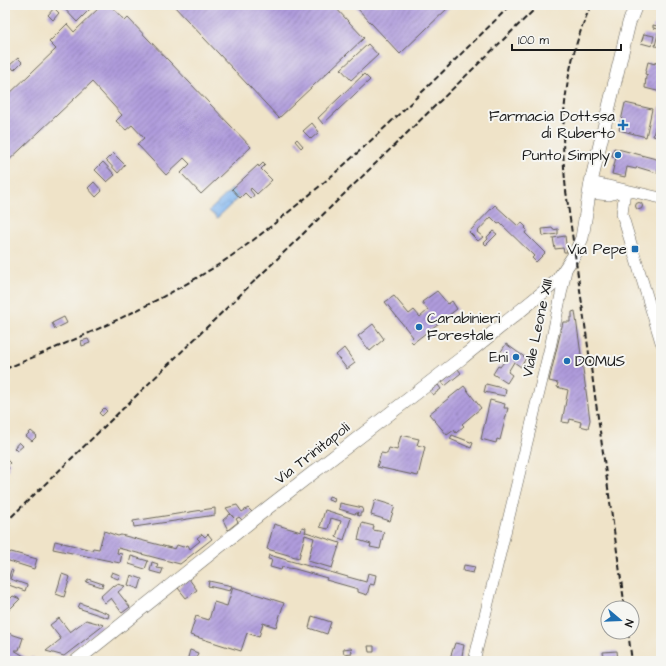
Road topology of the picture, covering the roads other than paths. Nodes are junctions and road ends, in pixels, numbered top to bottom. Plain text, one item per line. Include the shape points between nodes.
1 (636, 5) edge
2 (590, 188) junction
3 (625, 190) junction
4 (661, 198) edge
5 (566, 269) junction
6 (661, 339) edge
7 (76, 661) edge
8 (474, 661) edge

1 - 2 main road, Viale Leone XIII
2 - 3 street via 617,186
2 - 5 main road, Viale Leone XIII via 582,238
3 - 4 street
3 - 6 street via 622,214
5 - 7 main road, Via Trinitapoli via 541,295
5 - 8 street, Viale Leone XIII via 551,344

